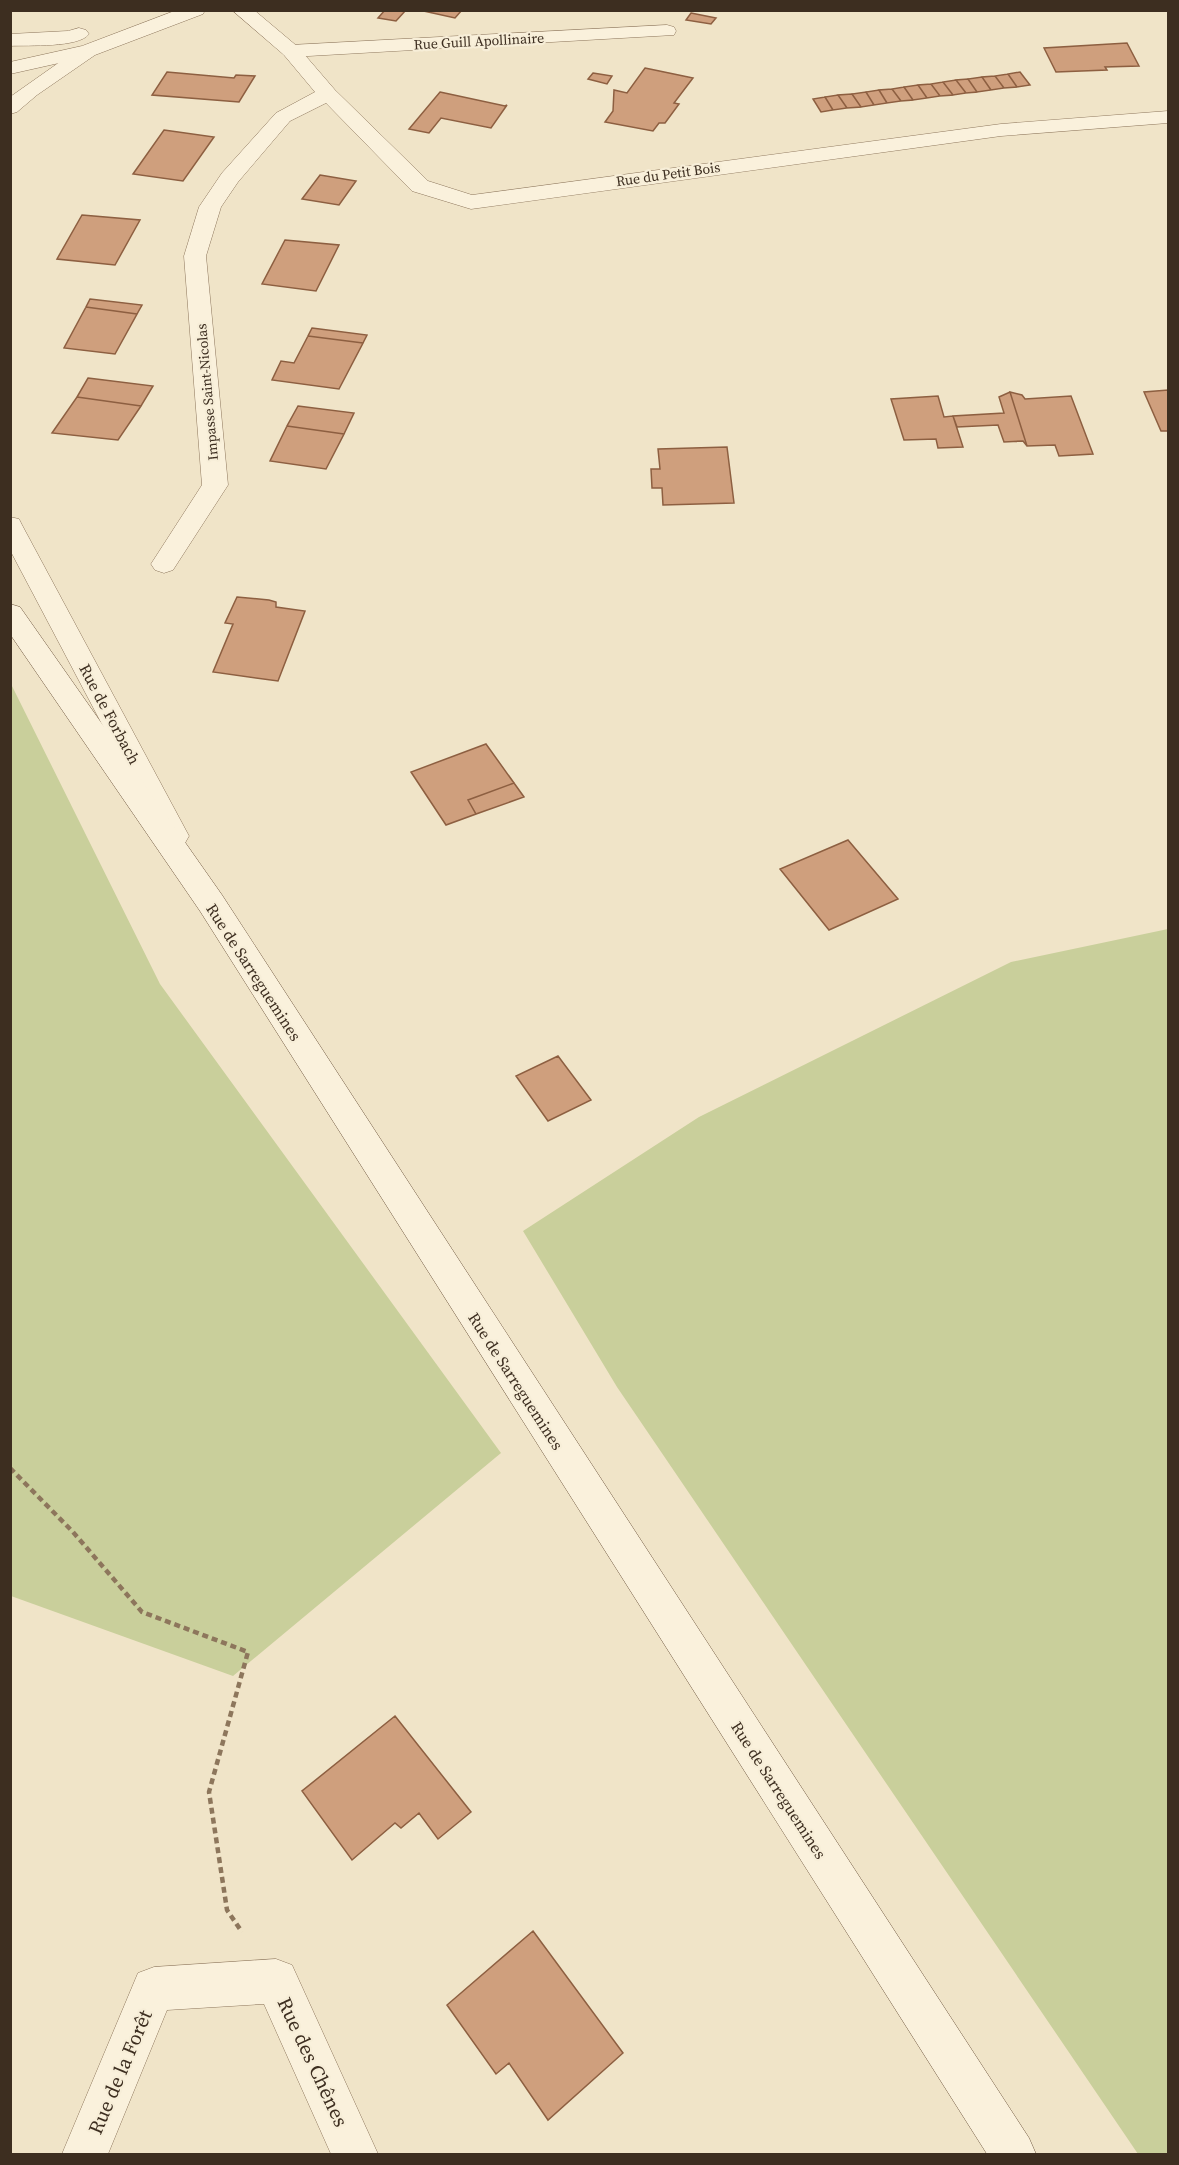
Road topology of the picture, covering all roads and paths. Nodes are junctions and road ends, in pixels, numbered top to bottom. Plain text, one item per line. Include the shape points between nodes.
1 (149, 10) edge
2 (196, 10) edge
3 (241, 10) edge
4 (667, 31) dead end
5 (10, 40) edge
6 (88, 51) junction
7 (291, 51) junction
8 (10, 68) edge
9 (328, 94) junction
10 (10, 108) edge
11 (1168, 117) edge
12 (10, 525) edge
13 (164, 564) dead end
14 (10, 613) edge
15 (211, 903) junction
16 (10, 1468) edge
17 (276, 1981) junction
18 (154, 1989) joint
19 (85, 2154) edge
20 (355, 2154) edge
21 (1013, 2154) edge

1 - 5 street via 70,37
2 - 6 street
3 - 7 street, Rue du Petit Bois
4 - 7 lane, Rue Guill Apollinaire
6 - 8 street
6 - 10 lane
7 - 9 street, Rue du Petit Bois
9 - 11 street, Rue du Petit Bois via 420,186 471,202 1001,130
9 - 13 street, Impasse Saint-Nicolas via 283,117 230,177 210,207 195,256 214,485
12 - 15 lane, Rue de Forbach
14 - 15 street, Rue de Sarreguemines
15 - 21 street, Rue de Sarreguemines
16 - 17 path via 73,1532 142,1612 248,1653 209,1792 227,1910
17 - 18 street, Rue des Chênes
17 - 20 street, Rue des Chênes
18 - 19 street, Rue de la Forêt

